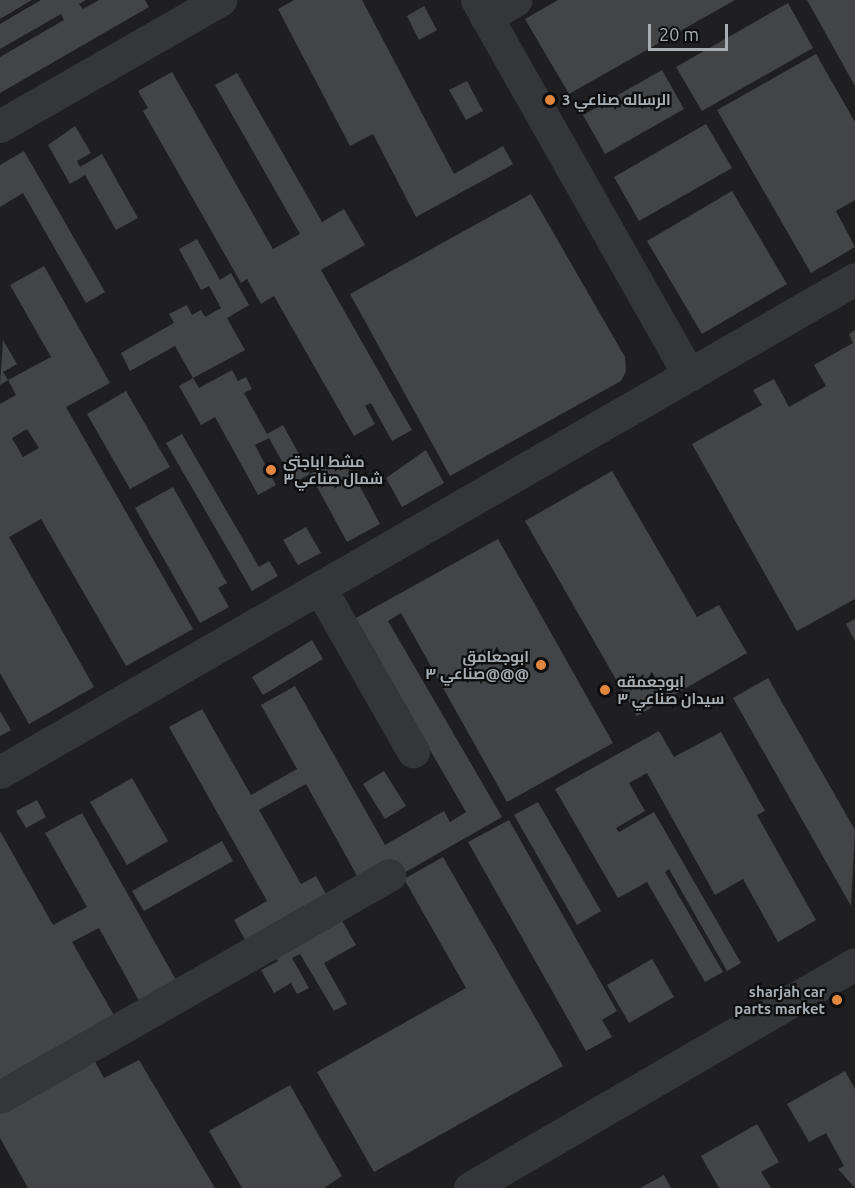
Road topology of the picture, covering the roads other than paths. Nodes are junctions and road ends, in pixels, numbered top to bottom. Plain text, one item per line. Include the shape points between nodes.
1 (220, 0) edge
2 (516, 0) edge
3 (482, 8) edge
4 (0, 126) edge
5 (855, 279) edge
6 (689, 375) junction
7 (320, 588) junction
8 (413, 751) dead end
9 (0, 772) edge
10 (389, 874) dead end
11 (855, 964) edge
12 (0, 1097) edge
13 (470, 1188) edge

1 - 4 street
2 - 3 street
3 - 6 street
5 - 6 street
6 - 7 street
7 - 8 street
7 - 9 street
10 - 12 street
11 - 13 street

